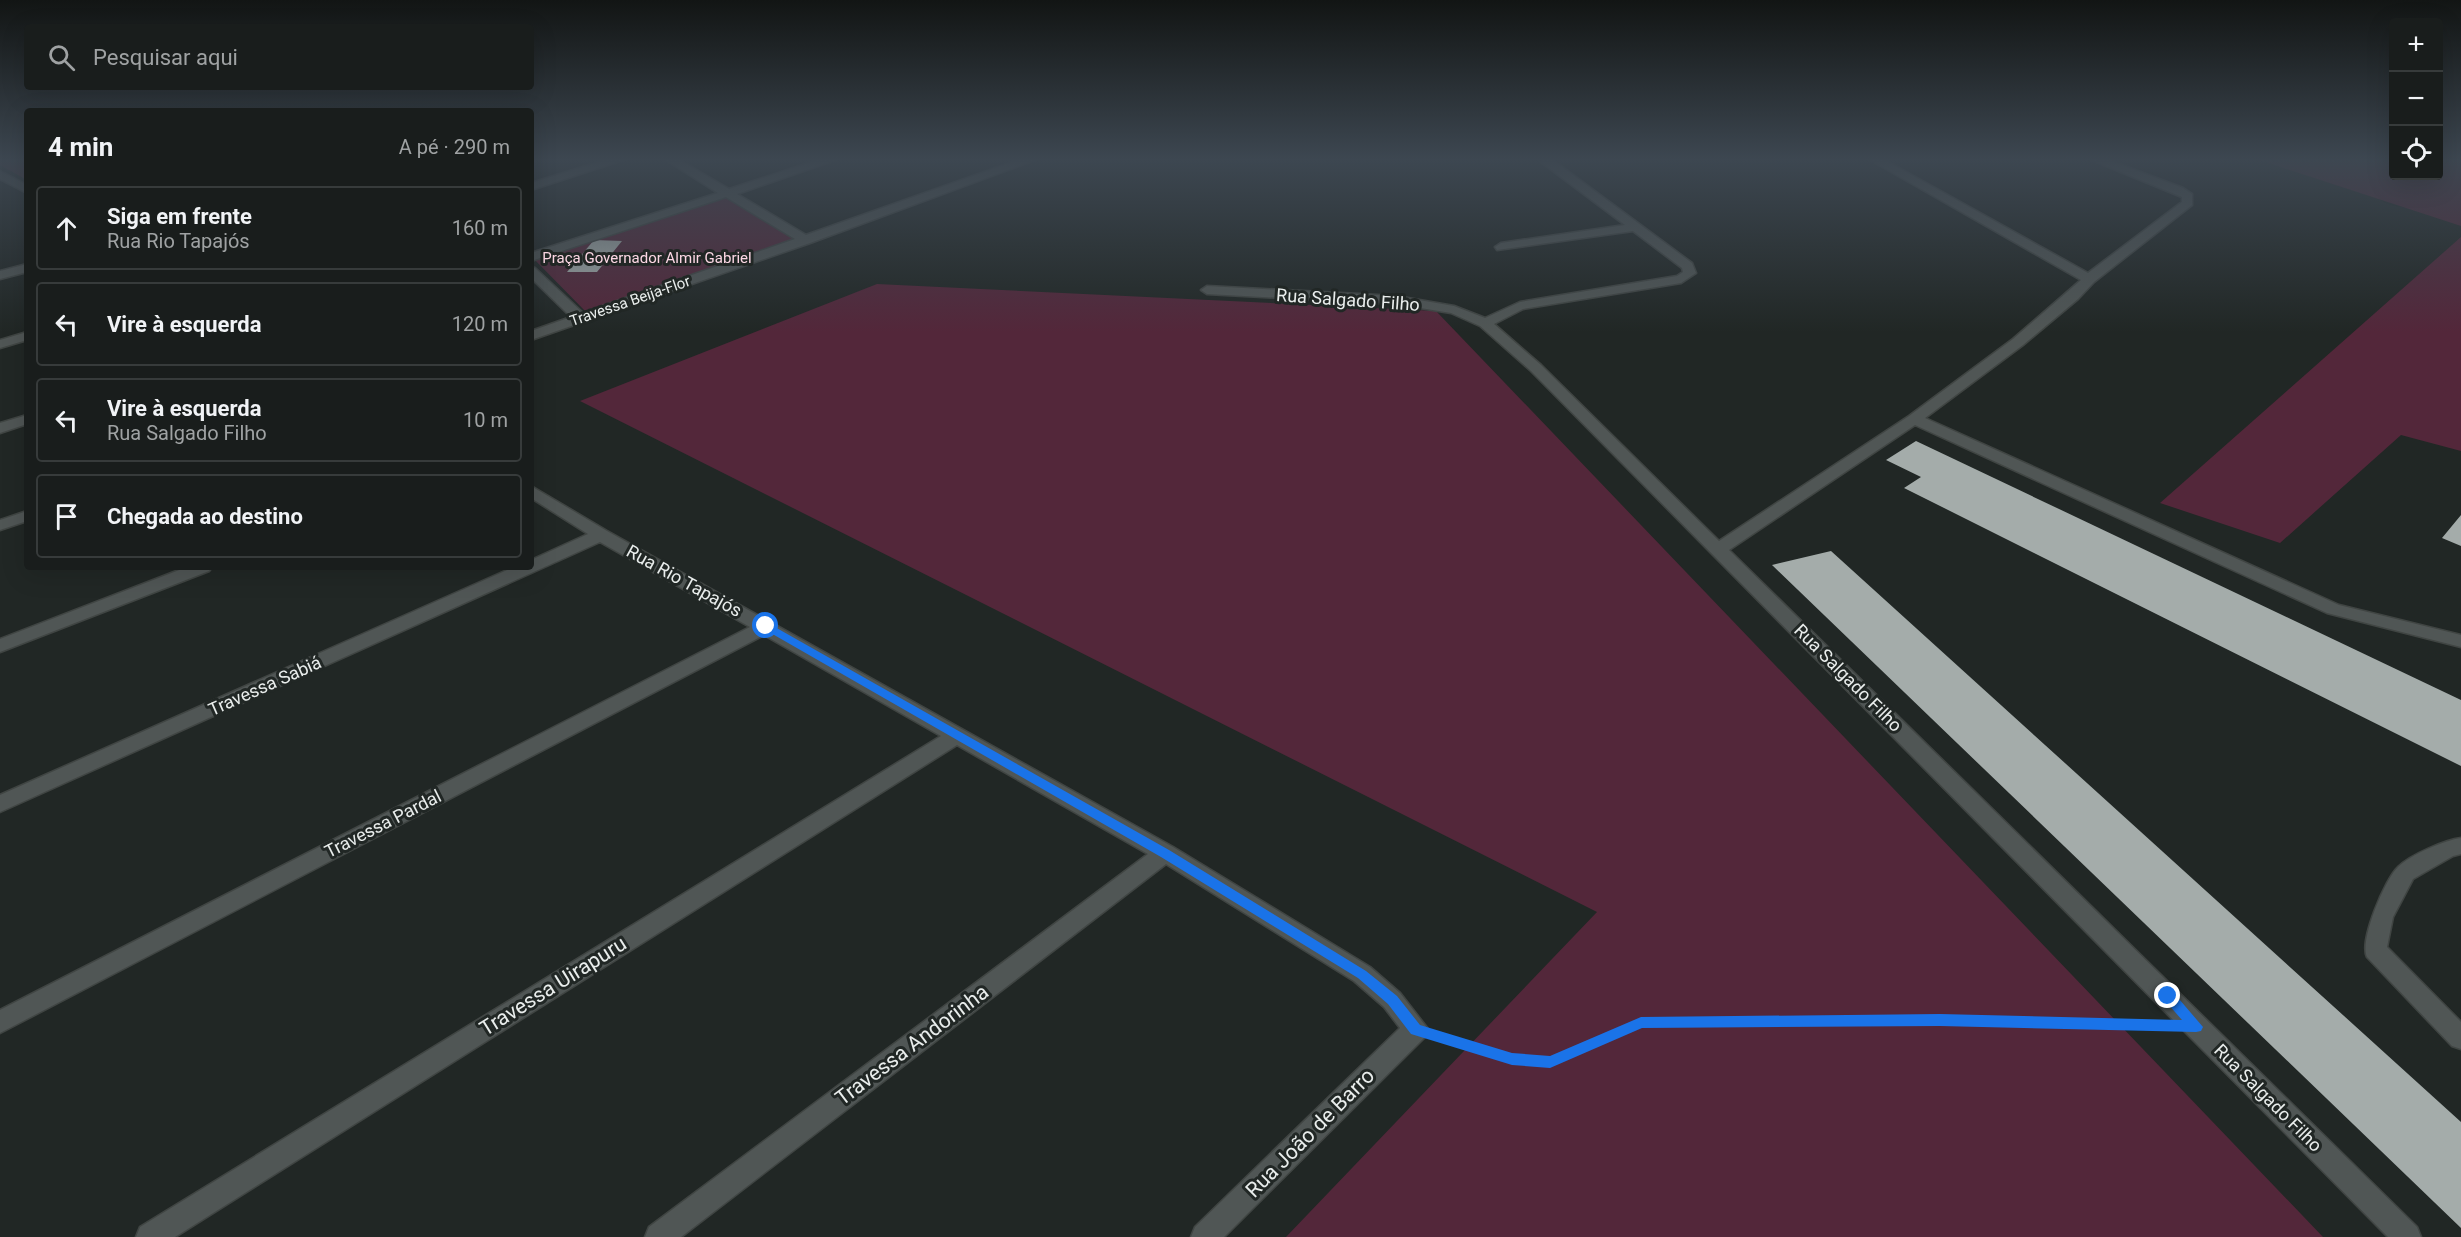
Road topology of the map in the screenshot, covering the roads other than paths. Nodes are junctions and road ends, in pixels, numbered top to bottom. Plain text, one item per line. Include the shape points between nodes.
1 (657, 216) edge
2 (765, 216) edge
3 (874, 216) edge
4 (1620, 216) edge
5 (1976, 216) edge
6 (2172, 216) edge
7 (1635, 227) junction
8 (806, 240) junction
9 (1501, 247) dead end
10 (534, 256) edge
11 (24, 269) edge
12 (534, 275) edge
13 (0, 276) edge
14 (2089, 279) junction
15 (1207, 291) dead end
16 (580, 318) junction
17 (1485, 323) junction
18 (534, 335) edge
19 (24, 337) edge
20 (0, 344) edge
21 (1914, 419) junction
22 (24, 420) edge
23 (0, 428) edge
24 (534, 493) edge
25 (24, 517) edge
26 (0, 525) edge
27 (601, 535) junction
28 (1718, 549) junction
29 (534, 565) edge
30 (194, 570) edge
31 (523, 570) edge
32 (766, 626) junction
33 (2461, 641) edge
34 (0, 646) edge
35 (956, 736) junction
36 (0, 804) edge
37 (2461, 846) edge
38 (1165, 854) junction
39 (0, 1022) edge
40 (1416, 1029) joint
41 (2461, 1038) edge
42 (150, 1237) edge
43 (659, 1237) edge
44 (1205, 1237) edge
45 (2407, 1237) edge

1 - 10 street
2 - 8 street
3 - 8 street, Travessa Beija-Flor
4 - 7 street
5 - 14 street
6 - 14 street
7 - 9 street
7 - 17 street via 1688,266 1690,273 1682,279 1520,306
8 - 16 street, Travessa Beija-Flor
11 - 13 street
12 - 16 street
14 - 21 street via 2018,342
15 - 17 street, Rua Salgado Filho via 1396,300 1454,310
16 - 18 street, Travessa Beija-Flor
17 - 28 street, Rua Salgado Filho via 1536,368
19 - 20 street
21 - 28 street
21 - 33 street via 2333,609
22 - 23 street
24 - 27 street, Rua Rio Tapajós
25 - 26 street
27 - 29 street, Travessa Sabiá
27 - 32 street, Rua Rio Tapajós
28 - 45 street, Rua Salgado Filho
30 - 34 street
31 - 36 street, Travessa Sabiá
32 - 35 street, Rua Rio Tapajós
32 - 39 street, Travessa Pardal
35 - 38 street, Rua Rio Tapajós
35 - 42 street, Travessa Uirapuru
37 - 41 street via 2448,848 2405,873 2382,917 2375,950
38 - 40 street, Rua Rio Tapajós via 1362,974 1392,1000
38 - 43 street, Travessa Andorinha
40 - 44 street, Rua João de Barro

